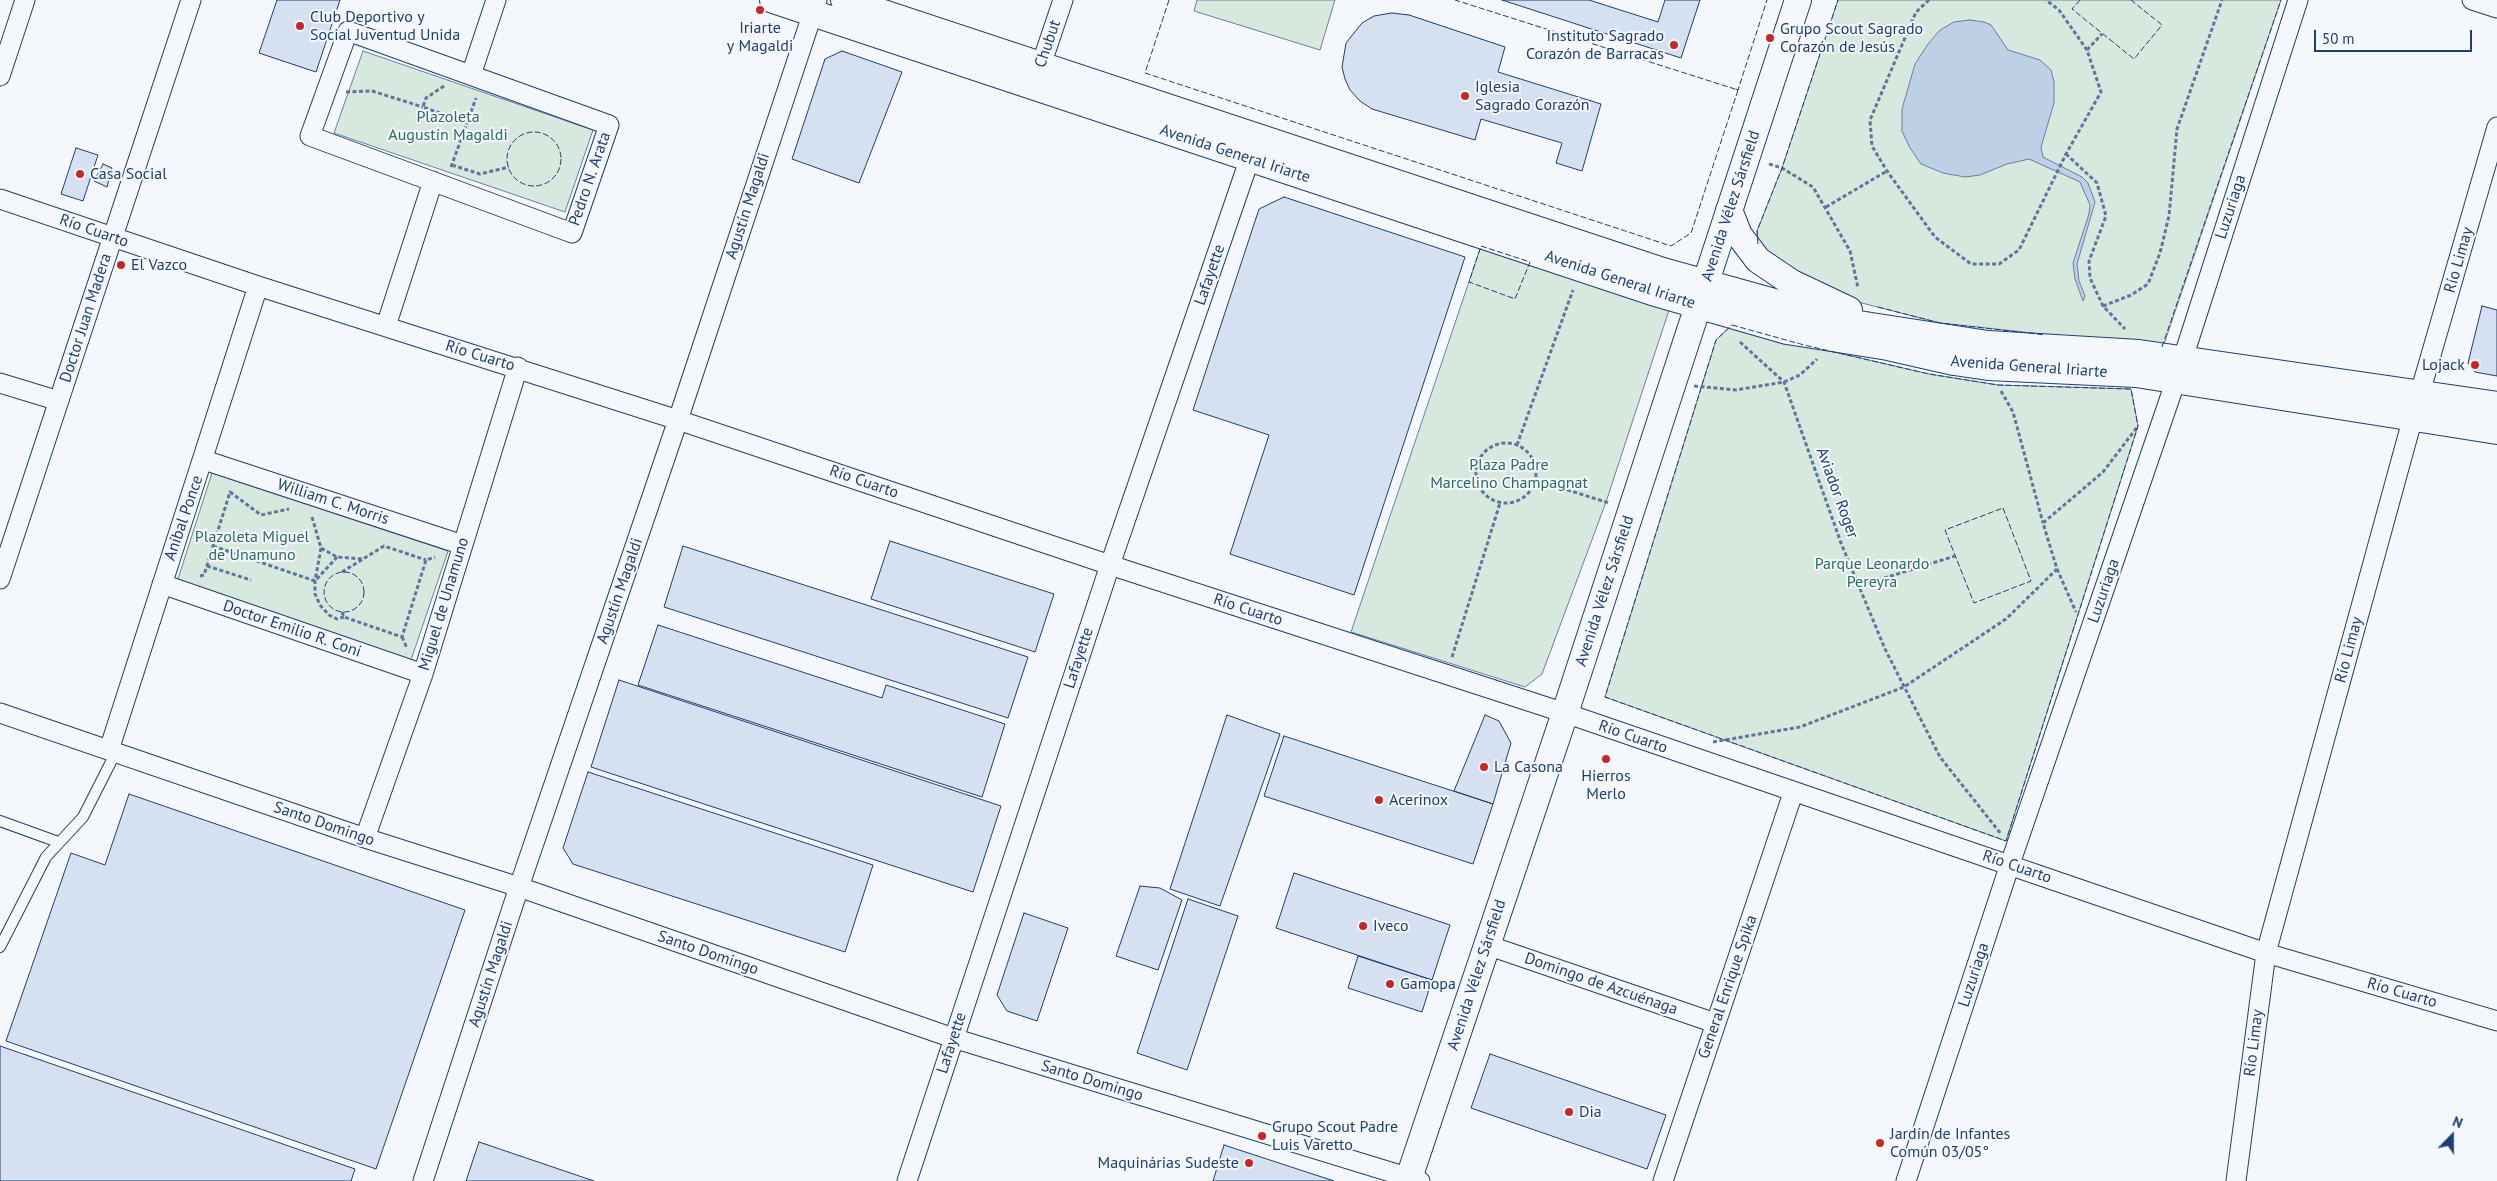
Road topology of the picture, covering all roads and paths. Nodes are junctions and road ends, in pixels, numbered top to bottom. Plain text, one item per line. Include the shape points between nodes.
1 (25, 0) edge
2 (190, 0) edge
3 (496, 0) edge
4 (773, 0) edge
5 (844, 0) edge
6 (1063, 0) edge
7 (1798, 0) edge
8 (1929, 0) edge
9 (2046, 0) edge
10 (2222, 0) edge
11 (2298, 0) edge
12 (2472, 0) edge
13 (814, 7) edge
14 (2497, 8) edge
15 (2102, 34) dead end
16 (2087, 50) junction
17 (471, 75) junction
18 (0, 76) edge
19 (1037, 76) junction
20 (327, 90) junction
21 (423, 107) junction
22 (467, 123) junction
23 (2497, 127) edge
24 (1253, 148) junction
25 (2065, 156) junction
26 (1748, 157) junction
27 (452, 165) junction
28 (509, 167) dead end
29 (1887, 171) junction
30 (433, 181) junction
31 (0, 199) edge
32 (1826, 208) junction
33 (1729, 210) junction
34 (112, 237) junction
35 (1581, 268) junction
36 (258, 286) junction
37 (1702, 295) junction
38 (2103, 306) junction
39 (1851, 310) junction
40 (1737, 317) junction
41 (386, 326) junction
42 (1923, 336) junction
43 (1830, 338) junction
44 (2139, 353) junction
45 (518, 367) junction
46 (1988, 367) junction
47 (2175, 381) junction
48 (1784, 382) junction
49 (0, 383) edge
50 (1673, 384) junction
51 (2421, 393) junction
52 (59, 401) junction
53 (2497, 405) edge
54 (2413, 417) junction
55 (678, 420) junction
56 (2497, 431) edge
57 (1517, 445) junction
58 (204, 460) junction
59 (1536, 480) junction
60 (309, 500) junction
61 (1500, 503) junction
62 (1631, 510) junction
63 (2042, 523) junction
64 (463, 545) junction
65 (213, 546) junction
66 (321, 548) junction
67 (1956, 556) dead end
68 (337, 557) junction
69 (363, 559) junction
70 (426, 560) junction
71 (1110, 565) junction
72 (207, 566) junction
73 (2057, 569) junction
74 (342, 572) dead end
75 (0, 579) edge
76 (251, 580) dead end
77 (315, 582) junction
78 (162, 584) junction
79 (1859, 586) junction
80 (342, 612) dead end
81 (344, 618) junction
82 (2093, 623) junction
83 (423, 674) junction
84 (1446, 674) junction
85 (1904, 687) junction
86 (0, 713) edge
87 (1565, 713) junction
88 (1710, 743) dead end
89 (112, 751) junction
90 (1793, 793) junction
91 (0, 820) edge
92 (366, 838) junction
93 (58, 842) junction
94 (2010, 864) junction
95 (519, 887) junction
96 (1487, 945) junction
97 (0, 947) edge
98 (2266, 953) junction
99 (2497, 1021) edge
100 (1715, 1023) junction
101 (953, 1038) junction
102 (1412, 1180) edge
103 (423, 1181) edge
104 (907, 1181) edge
105 (1663, 1181) edge
106 (1906, 1181) edge
107 (2236, 1181) edge

1 - 18 street
2 - 34 street, Doctor Juan Madera
3 - 17 street
4 - 13 main road, Avenida General Iriarte
5 - 19 main road, Avenida General Iriarte
6 - 19 street, Chubut
7 - 26 main road, Avenida Vélez Sársfield
8 - 29 path via 1916,12 1870,120 1872,146
9 - 16 path via 2059,10
10 - 38 path via 2178,129 2168,216 2160,253 2148,284
11 - 47 street, Luzuriaga
12 - 14 street
13 - 19 main road, Avenida General Iriarte
13 - 55 street, Agustín Magaldi
15 - 16 path
16 - 25 path via 2101,92
17 - 20 street, Pedro N. Arata via 348,31
17 - 21 path via 451,82 426,98
17 - 22 path via 478,91
17 - 30 street, Pedro N. Arata via 608,125 572,233
19 - 24 main road, Avenida General Iriarte
20 - 21 path via 372,91
20 - 30 street, Pedro N. Arata via 310,136
21 - 22 path
22 - 27 path
23 - 51 street, Río Limay
24 - 35 main road, Avenida General Iriarte
24 - 37 main road, Avenida General Iriarte
24 - 71 street, Lafayette
25 - 29 path via 2020,250 1999,264 1971,264 1935,237
25 - 38 path via 2097,183 2106,216 2089,261 2090,278
26 - 32 path via 1782,168 1813,187
26 - 33 main road, Avenida Vélez Sársfield
27 - 28 path via 480,174
27 - 30 path via 449,172
29 - 32 path
30 - 41 street
31 - 34 street, Río Cuarto
32 - 39 path via 1850,251 1858,290
33 - 37 main road, Avenida Vélez Sársfield
33 - 39 main road via 1739,235 1758,260 1792,283
34 - 36 street, Río Cuarto
34 - 52 street, Doctor Juan Madera
35 - 37 main road, Avenida General Iriarte
35 - 57 path
36 - 41 street, Río Cuarto
36 - 58 street, Aníbal Ponce
37 - 40 main road, Avenida General Iriarte
37 - 42 main road, Avenida General Iriarte
37 - 50 main road, Avenida Vélez Sársfield
38 - 44 path via 2140,345
39 - 42 main road
40 - 43 main road, Avenida General Iriarte via 1788,332
40 - 48 path, Aviador Roger via 1732,335
41 - 45 street, Río Cuarto
42 - 44 main road, Avenida General Iriarte via 1988,344
43 - 46 main road, Avenida General Iriarte
43 - 48 path via 1815,362 1800,376
44 - 47 main road, Avenida General Iriarte
45 - 55 street, Río Cuarto
45 - 64 street, Miguel de Unamuno
46 - 47 main road, Avenida General Iriarte via 2136,374
46 - 63 path via 2013,412
47 - 51 main road, Avenida General Iriarte
47 - 54 main road, Avenida General Iriarte
47 - 63 path via 2103,472
47 - 82 street, Luzuriaga
48 - 50 path via 1736,390
48 - 79 path, Aviador Roger
49 - 52 street
50 - 62 main road, Avenida Vélez Sársfield
51 - 53 main road, Avenida General Iriarte
51 - 54 street, Río Limay
52 - 75 street, Doctor Juan Madera
54 - 56 main road, Avenida General Iriarte
54 - 98 street, Río Limay
55 - 71 street, Río Cuarto
55 - 95 street, Agustín Magaldi
57 - 59 path via 1532,456
57 - 61 path via 1498,444 1487,449 1476,470 1482,491
58 - 60 street, William C. Morris
58 - 78 street, Aníbal Ponce
59 - 61 path via 1522,499
59 - 62 path
60 - 64 street, William C. Morris
60 - 65 path via 261,515 230,492
60 - 66 path
61 - 84 path
62 - 87 main road, Avenida Vélez Sársfield
63 - 73 path
64 - 70 path
64 - 83 street, Miguel de Unamuno
65 - 72 path
65 - 77 path
66 - 68 path
66 - 77 path
67 - 79 path
68 - 69 path
68 - 77 path
69 - 70 path via 384,546
69 - 74 path
70 - 81 path via 402,638
71 - 84 street, Río Cuarto
71 - 101 street, Lafayette
72 - 76 path
72 - 78 path via 204,575
73 - 82 path via 2078,616
73 - 85 path via 2006,619
77 - 81 path via 315,594 320,605 329,615
78 - 83 street, Doctor Emilio R. Coni
78 - 89 street, Aníbal Ponce
79 - 85 path, Aviador Roger
80 - 81 path
82 - 94 street, Luzuriaga
83 - 92 street, Miguel de Unamuno
84 - 87 street, Río Cuarto
85 - 88 path via 1800,727
85 - 94 path, Aviador Roger via 1940,757 2006,841
86 - 89 street, Santo Domingo
87 - 90 street, Río Cuarto
87 - 96 main road, Avenida Vélez Sársfield
89 - 92 street, Santo Domingo
89 - 93 lane via 83,817
90 - 94 street, Río Cuarto
90 - 100 street, General Enrique Spika
91 - 93 lane
92 - 95 street, Santo Domingo
93 - 97 lane via 46,857
94 - 98 street, Río Cuarto
94 - 106 street, Luzuriaga
95 - 101 street, Santo Domingo
95 - 103 street, Agustín Magaldi
96 - 100 street, Domingo de Azcuénaga
96 - 102 main road, Avenida Vélez Sársfield
98 - 99 street, Río Cuarto
98 - 107 street, Río Limay
100 - 105 street, General Enrique Spika
101 - 102 street, Santo Domingo
101 - 104 street, Lafayette

